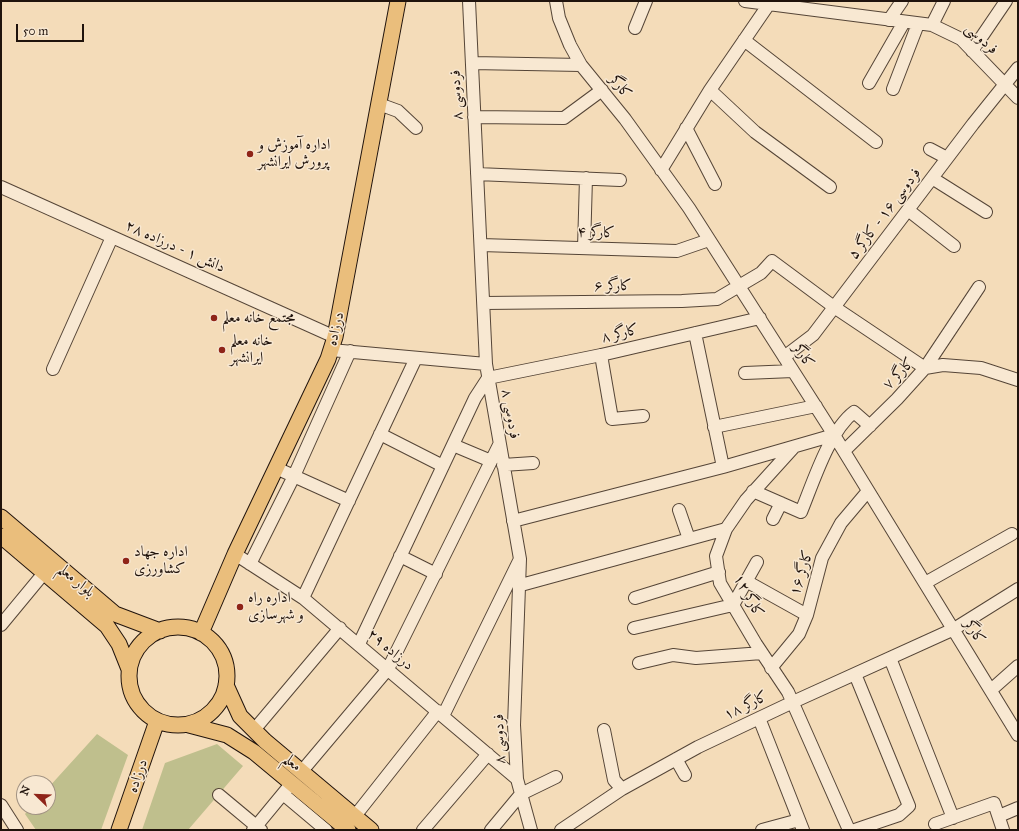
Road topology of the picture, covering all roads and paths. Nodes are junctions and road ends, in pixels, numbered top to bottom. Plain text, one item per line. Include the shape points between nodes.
1 (398, 1) edge
2 (469, 1) edge
3 (556, 1) edge
4 (646, 1) edge
5 (745, 1) edge
6 (902, 1) edge
7 (944, 1) edge
8 (1006, 1) edge
9 (770, 3) edge
10 (890, 20) junction
11 (904, 22) junction
12 (918, 24) junction
13 (932, 25) junction
14 (635, 28) dead end
15 (744, 40) junction
16 (972, 51) junction
17 (472, 63) junction
18 (581, 65) junction
19 (1018, 68) edge
20 (869, 83) dead end
21 (1005, 84) junction
22 (893, 89) dead end
23 (602, 90) junction
24 (710, 90) junction
25 (1018, 98) edge
26 (379, 104) junction
27 (474, 117) junction
28 (416, 128) dead end
29 (686, 128) junction
30 (876, 142) dead end
31 (930, 149) dead end
32 (947, 158) junction
33 (661, 170) junction
34 (477, 174) junction
35 (586, 178) junction
36 (932, 178) junction
37 (620, 180) dead end
38 (715, 184) dead end
39 (830, 186) dead end
40 (1, 187) edge
41 (908, 210) junction
42 (986, 212) dead end
43 (112, 237) junction
44 (709, 240) junction
45 (481, 246) junction
46 (954, 246) dead end
47 (584, 248) junction
48 (739, 286) junction
49 (979, 287) dead end
50 (484, 303) junction
51 (834, 307) junction
52 (760, 318) junction
53 (695, 333) junction
54 (333, 343) junction
55 (350, 351) junction
56 (601, 355) junction
57 (784, 357) junction
58 (416, 358) junction
59 (486, 364) junction
60 (925, 368) junction
61 (53, 369) dead end
62 (793, 371) junction
63 (744, 373) dead end
64 (488, 378) junction
65 (1018, 380) edge
66 (816, 406) junction
67 (643, 416) dead end
68 (870, 426) junction
69 (714, 427) junction
70 (380, 434) junction
71 (834, 436) junction
72 (453, 446) junction
73 (794, 447) junction
74 (844, 451) junction
75 (497, 463) junction
76 (533, 463) dead end
77 (443, 466) junction
78 (723, 467) junction
79 (276, 468) junction
80 (294, 476) junction
81 (753, 491) junction
82 (868, 491) junction
83 (349, 501) junction
84 (781, 504) junction
85 (679, 510) dead end
86 (1, 517) edge
87 (773, 519) dead end
88 (513, 521) junction
89 (726, 529) junction
90 (1012, 534) dead end
91 (1, 536) edge
92 (689, 539) junction
93 (235, 554) junction
94 (400, 556) junction
95 (520, 559) junction
96 (756, 562) dead end
97 (250, 564) junction
98 (718, 572) junction
99 (44, 573) junction
100 (436, 574) junction
101 (746, 581) junction
102 (925, 583) junction
103 (521, 585) junction
104 (1018, 589) edge
105 (303, 598) junction
106 (634, 598) dead end
107 (733, 605) junction
108 (806, 614) junction
109 (1, 625) edge
110 (340, 628) junction
111 (634, 628) dead end
112 (954, 629) junction
113 (160, 631) junction
114 (201, 633) junction
115 (359, 644) junction
116 (762, 653) junction
117 (890, 658) junction
118 (639, 663) dead end
119 (1018, 666) edge
120 (771, 668) junction
121 (129, 669) junction
122 (388, 669) junction
123 (855, 674) junction
124 (226, 685) junction
125 (991, 690) junction
126 (792, 702) junction
127 (440, 714) junction
128 (759, 718) junction
129 (157, 721) junction
130 (189, 725) junction
131 (254, 730) junction
132 (604, 730) dead end
133 (1018, 735) edge
134 (488, 754) junction
135 (676, 759) junction
136 (302, 771) junction
137 (685, 775) dead end
138 (556, 777) dead end
139 (517, 779) junction
140 (287, 789) junction
141 (622, 789) junction
142 (324, 790) junction
143 (521, 794) junction
144 (219, 796) dead end
145 (313, 801) junction
146 (1, 805) edge
147 (1018, 808) edge
148 (355, 816) junction
149 (999, 816) junction
150 (953, 818) junction
151 (6, 822) edge
152 (935, 824) dead end
153 (801, 825) edge
154 (257, 829) edge
155 (17, 830) edge
156 (119, 830) edge
157 (326, 830) edge
158 (348, 830) edge
159 (371, 830) edge
160 (423, 830) edge
161 (491, 830) edge
162 (531, 830) edge
163 (561, 830) edge
164 (762, 830) edge
165 (849, 830) edge
166 (855, 830) edge
167 (1003, 830) edge

1 - 26 main road, درزاده
2 - 17 street, فردوسی ۸
3 - 18 street, کارگر via 562,25
4 - 14 street
5 - 9 street, فردوسی
6 - 10 street
7 - 13 street
8 - 16 street
9 - 10 street, فردوسی
9 - 15 street
10 - 11 street, فردوسی
11 - 12 street, فردوسی
11 - 20 street
12 - 13 street, فردوسی
12 - 22 street
13 - 16 street, فردوسی via 961,39
15 - 24 street
15 - 30 street
16 - 21 street, فردوسی
17 - 18 street
17 - 27 street, فردوسی ۸
18 - 23 street, کارگر
19 - 21 street, فردوسی ۱۶ - کارگر ۵
21 - 25 street, فردوسی
21 - 32 street, فردوسی ۱۶ - کارگر ۵
23 - 27 street via 564,118
23 - 33 street, کارگر
24 - 29 street
24 - 39 street via 755,132
26 - 28 street via 398,111
26 - 54 main road, درزاده
27 - 34 street, فردوسی ۸
29 - 33 street
29 - 38 street
31 - 32 street
32 - 36 street, فردوسی ۱۶ - کارگر ۵
33 - 44 street, کارگر
34 - 35 street
34 - 45 street, فردوسی ۸
35 - 37 street
35 - 47 street
36 - 41 street, فردوسی ۱۶ - کارگر ۵
36 - 42 street
40 - 43 street, دانش ۱ - درزاده ۲۸
41 - 46 street
41 - 51 street, فردوسی ۱۶ - کارگر ۵
43 - 54 street, دانش ۱ - درزاده ۲۸
43 - 61 street
44 - 47 street, کارگر ۴ via 677,251
44 - 48 street, کارگر
45 - 47 street, کارگر ۴
45 - 50 street, فردوسی ۸
48 - 50 street, کارگر ۶ via 717,298 682,301
48 - 51 street, کارگر ۶ via 761,273 772,261
48 - 52 street, کارگر
49 - 60 street
50 - 59 street, فردوسی ۸
51 - 57 street, فردوسی ۱۶ - کارگر ۵ via 813,335
51 - 60 street
52 - 53 street, کارگر ۸
52 - 57 street, کارگر
53 - 56 street, کارگر ۸
53 - 69 street
54 - 55 street
54 - 79 main road, درزاده
55 - 58 street
55 - 80 street
56 - 64 street, کارگر ۸
56 - 67 street via 612,419
57 - 62 street, کارگر
58 - 59 street
58 - 70 street
59 - 64 street, فردوسی ۸
60 - 65 street, کارگر ۷ via 944,365 981,368
60 - 68 street, کارگر ۷
62 - 63 street
62 - 66 street, کارگر
64 - 72 street via 475,398
64 - 75 street, فردوسی ۸ via 499,445
66 - 69 street
66 - 71 street, کارگر
68 - 71 street via 854,412 844,420
68 - 74 street, کارگر ۷
69 - 78 street
70 - 77 street
70 - 83 street
71 - 73 street
71 - 74 street, کارگر
71 - 84 street via 801,512
72 - 75 street
72 - 77 street
73 - 78 street
73 - 81 street, کارگر ۱۲
74 - 82 street, کارگر
75 - 76 street
75 - 88 street, فردوسی ۸
75 - 100 street
77 - 94 street
78 - 88 street
79 - 80 street
79 - 93 main road, درزاده
80 - 83 street
80 - 97 street
81 - 84 street
81 - 89 street, کارگر ۱۲
82 - 102 street, کارگر
82 - 108 street, کارگر ۱۶ via 841,523 822,558
83 - 105 street
84 - 87 street
85 - 92 street
86 - 113 main road, بلوار معلم via 115,614
88 - 95 street, فردوسی ۸
89 - 92 street
89 - 98 street, کارگر ۱۲ via 716,556
90 - 102 street
91 - 99 main road, بلوار معلم
92 - 103 street
93 - 97 street, درزاده ۲۹
93 - 114 main road, درزاده
94 - 100 street
94 - 115 street
95 - 103 street, فردوسی ۸
95 - 127 street
96 - 101 street
97 - 105 street, درزاده ۲۹
98 - 106 street
98 - 107 street, کارگر ۱۲ via 720,583
99 - 109 street
99 - 121 main road, بلوار معلم via 107,626 119,644
100 - 122 street
101 - 107 street
101 - 108 street
102 - 112 street, کارگر
103 - 139 street, فردوسی ۸ via 514,725
104 - 112 street, کارگر ۱۸
105 - 110 street, درزاده ۲۹
107 - 111 street
107 - 116 street, کارگر ۱۲
108 - 120 street, کارگر ۱۶ via 799,634
110 - 115 street, درزاده ۲۹
110 - 131 street
112 - 117 street, کارگر ۱۸
112 - 125 street, کارگر
113 - 114 main road via 181,627
113 - 121 main road via 140,646
114 - 124 main road via 211,640 222,655 227,672
115 - 122 street, درزاده ۲۹
116 - 118 street via 696,658 673,655
116 - 120 street, کارگر ۱۲
117 - 123 street, کارگر ۱۸
117 - 150 street
119 - 125 street
120 - 126 street, کارگر ۱۲
121 - 129 main road via 132,694 142,710
122 - 127 street, درزاده ۲۹
122 - 136 street
123 - 126 street, کارگر ۱۸
123 - 166 street via 909,806 899,816
124 - 130 main road via 222,699 214,711
124 - 131 main road, معلم via 240,716
125 - 133 street, کارگر
126 - 128 street, کارگر ۱۸
126 - 165 street, کارگر ۱۲
127 - 134 street, درزاده ۲۹
127 - 148 street
128 - 135 street, کارگر ۱۸
128 - 153 street
129 - 130 main road via 169,725
129 - 156 main road, درزاده
130 - 140 main road, معلم via 227,735 254,752
131 - 136 main road, معلم
132 - 141 street via 614,780
134 - 139 street, درزاده ۲۹
134 - 160 street
135 - 137 street
135 - 141 street, کارگر ۱۸
136 - 142 main road, معلم
138 - 143 street
139 - 143 street, فردوسی ۸
140 - 145 main road, معلم
140 - 154 street
140 - 157 street
141 - 163 street, کارگر ۱۸
142 - 145 main road
142 - 148 main road, معلم
143 - 161 street
143 - 162 street, فردوسی ۸
144 - 154 street
145 - 158 main road, معلم
146 - 151 street
147 - 149 street
148 - 159 main road, معلم
149 - 150 street via 994,803
149 - 167 street
150 - 152 street
151 - 155 street
153 - 164 street

